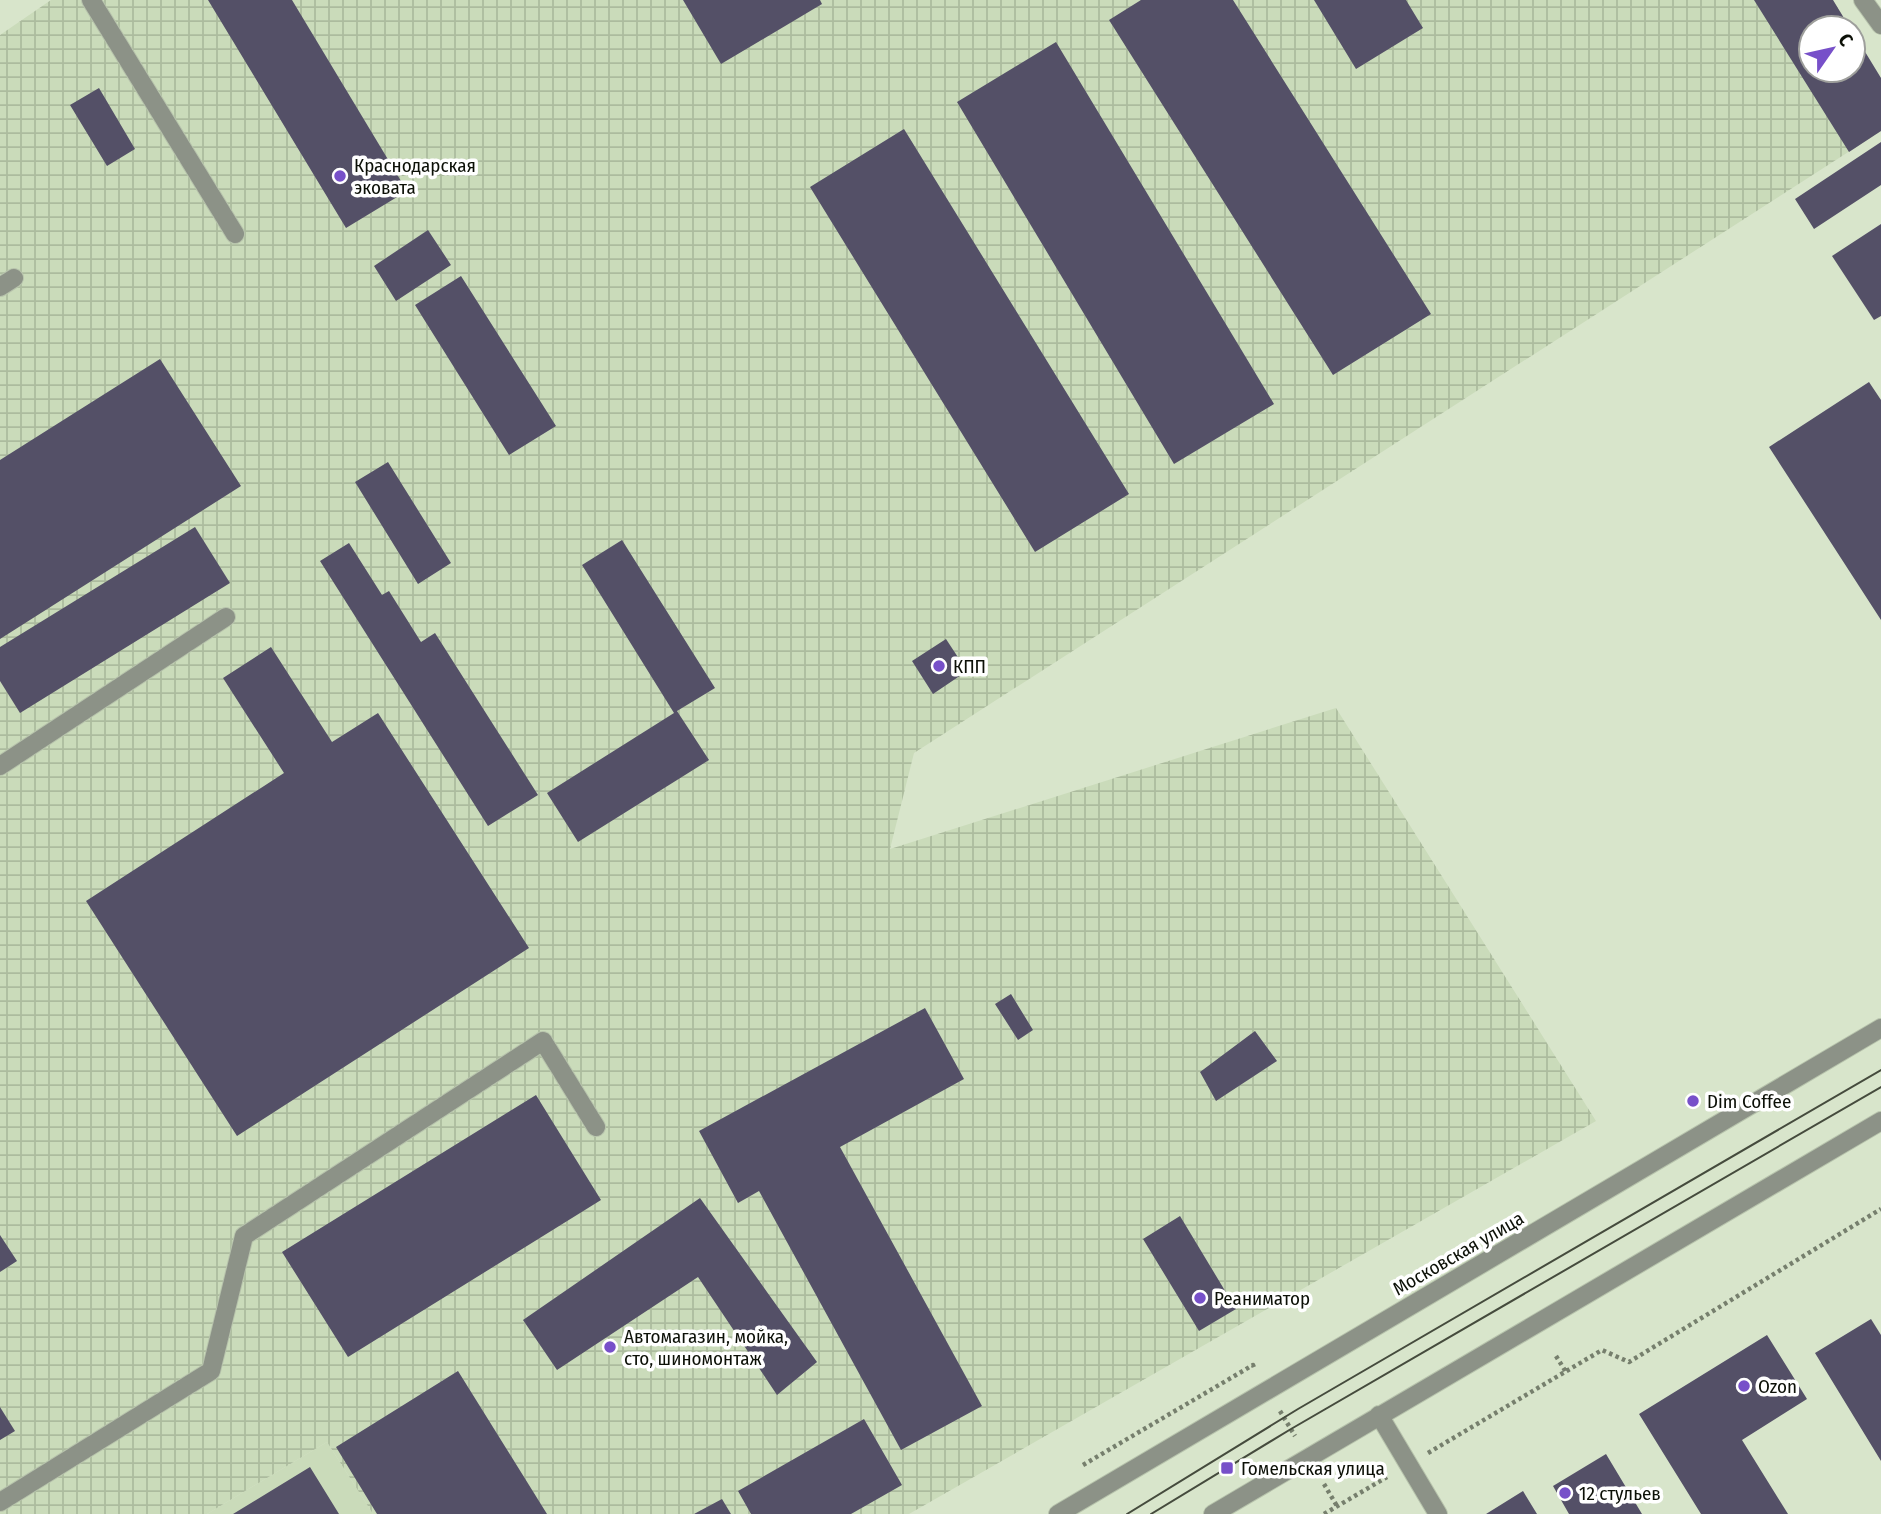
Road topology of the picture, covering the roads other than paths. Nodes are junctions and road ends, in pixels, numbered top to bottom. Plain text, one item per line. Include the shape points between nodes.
1 (91, 0) edge
2 (1863, 0) edge
3 (1881, 25) edge
4 (235, 234) dead end
5 (226, 617) dead end
6 (0, 766) edge
7 (1881, 1028) edge
8 (1881, 1121) edge
9 (596, 1127) dead end
10 (1378, 1415) junction
11 (0, 1502) edge
12 (1058, 1514) edge
13 (1213, 1514) edge
14 (1438, 1514) edge

1 - 4 street
2 - 3 street
5 - 6 street
7 - 12 street, Московская улица
8 - 10 street
9 - 11 street via 543,1041 244,1236 211,1371
10 - 13 street
10 - 14 street

